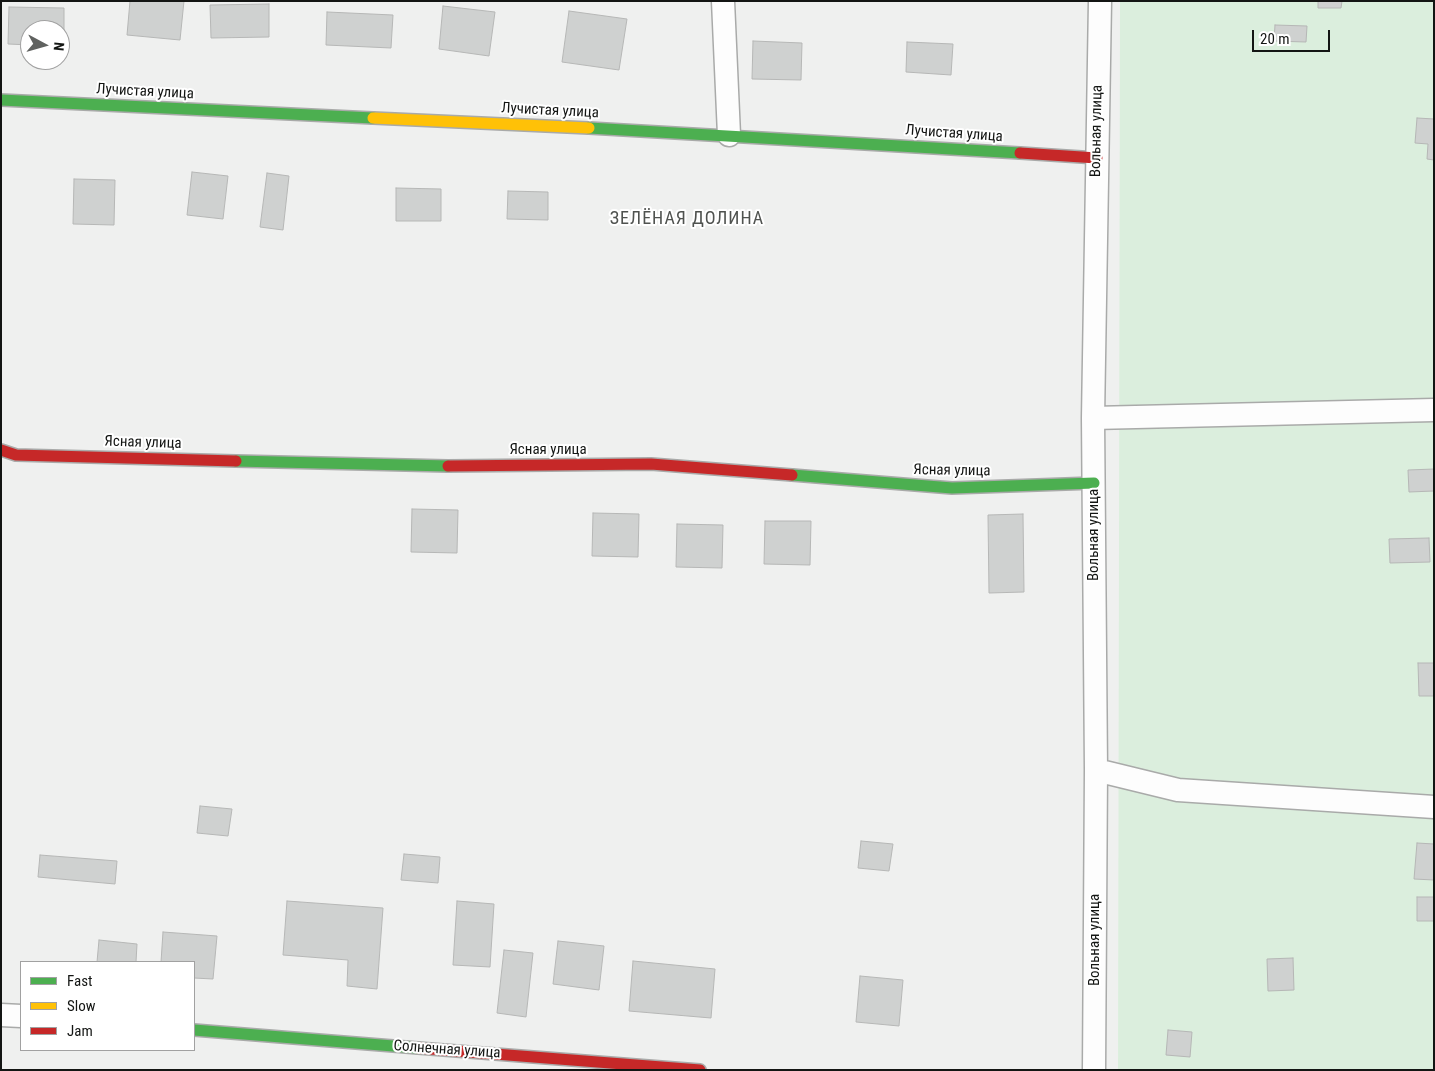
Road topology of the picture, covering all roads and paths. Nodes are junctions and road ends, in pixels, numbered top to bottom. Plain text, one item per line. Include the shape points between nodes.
1 (723, 1) edge
2 (1100, 1) edge
3 (1, 100) edge
4 (729, 135) junction
5 (1096, 158) junction
6 (1434, 410) edge
7 (1093, 418) junction
8 (1, 450) edge
9 (1094, 483) junction
10 (1096, 770) junction
11 (1434, 806) edge
12 (1, 1015) edge
13 (20, 1016) edge
14 (195, 1030) edge
15 (700, 1070) edge
16 (1094, 1070) edge

1 - 4 street
2 - 5 street, Вольная улица
3 - 4 street, Лучистая улица
4 - 5 street, Лучистая улица
5 - 7 street, Вольная улица
6 - 7 street
7 - 9 street, Вольная улица
8 - 9 street, Ясная улица via 16,454 419,466 651,464 952,488
9 - 10 street, Вольная улица
10 - 11 street via 1178,790
10 - 16 street, Вольная улица
12 - 13 street
14 - 15 street, Солнечная улица

